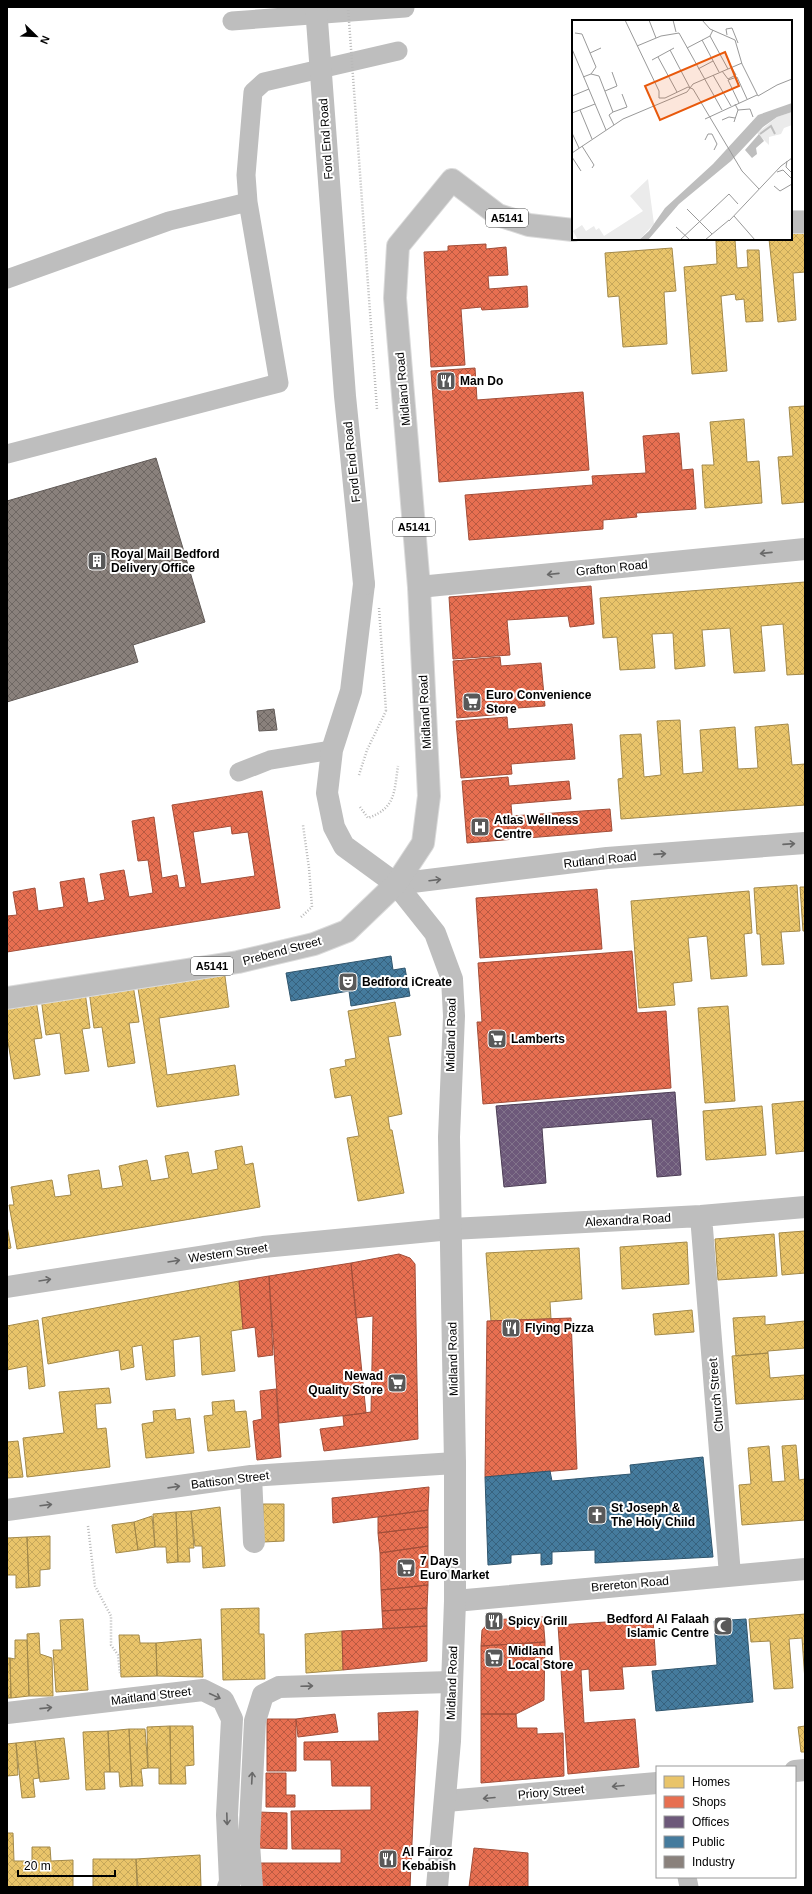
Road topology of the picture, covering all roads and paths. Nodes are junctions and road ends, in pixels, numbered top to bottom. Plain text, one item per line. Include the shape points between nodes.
1 (316, 7) edge
2 (348, 7) edge
3 (405, 8) dead end
4 (253, 13) edge
5 (232, 21) dead end
6 (398, 51) dead end
7 (248, 202) junction
8 (792, 222) edge
9 (805, 222) edge
10 (572, 230) edge
11 (7, 279) edge
12 (377, 411) dead end
13 (7, 454) edge
14 (805, 549) edge
15 (419, 587) junction
16 (386, 711) dead end
17 (332, 750) junction
18 (398, 760) dead end
19 (239, 772) dead end
20 (359, 776) dead end
21 (356, 802) dead end
22 (302, 823) dead end
23 (805, 843) edge
24 (396, 884) junction
25 (297, 921) dead end
26 (7, 998) edge
27 (805, 1207) edge
28 (701, 1216) junction
29 (451, 1229) junction
30 (7, 1287) edge
31 (455, 1463) junction
32 (251, 1476) junction
33 (84, 1500) junction
34 (7, 1510) edge
35 (254, 1542) dead end
36 (805, 1569) edge
37 (730, 1575) junction
38 (455, 1601) junction
39 (452, 1682) junction
40 (120, 1700) junction
41 (7, 1713) edge
42 (656, 1783) edge
43 (446, 1801) junction
44 (228, 1887) edge
45 (252, 1887) edge
46 (437, 1887) edge

1 - 17 street, Ford End Road, bridge via 345,396 364,584 351,692
2 - 12 path, bridge
3 - 4 lane
4 - 5 lane
6 - 7 lane via 264,82 254,92 246,175
7 - 11 lane via 169,221
7 - 13 lane via 279,383
8 - 9 street
10 - 15 street, Midland Road / A5141 via 529,225 498,215 452,180 398,246 395,298
14 -> 15 street, Grafton Road
15 - 24 street, Midland Road / A5141 via 429,796 423,844
16 - 20 path via 367,750
17 - 19 lane via 270,760
17 - 24 street, Ford End Road via 327,793 334,826 344,846
18 - 21 path via 392,799 381,813 368,818
22 - 25 path via 312,907
24 -> 23 street, Rutland Road via 607,858
24 - 26 street, Prebend Street / A5141 via 347,931 314,944 238,962
24 - 29 street, Midland Road via 435,933 452,979 454,1016 449,1137
27 - 28 street, Alexandra Road
28 - 29 street, Alexandra Road
28 - 37 street, Church Street
30 -> 29 street, Western Street via 263,1247
29 - 31 street, Midland Road
31 - 32 street, Battison Street
31 - 38 street, Midland Road
33 -> 32 street, Battison Street
32 - 35 street
34 -> 33 street, Battison Street
33 - 40 path via 95,1586 111,1616 111,1645 118,1655 121,1677
36 - 37 street, Brereton Road
37 - 38 street, Brereton Road
38 - 39 street, Midland Road
39 - 43 street, Midland Road
45 -> 39 street via 249,1844 255,1721 263,1694 279,1687
41 -> 40 street, Maitland Street
40 -> 44 street, Maitland Street via 203,1690 223,1700 232,1719 227,1815 230,1882
42 -> 43 street, Priory Street
43 - 46 street, Midland Road

